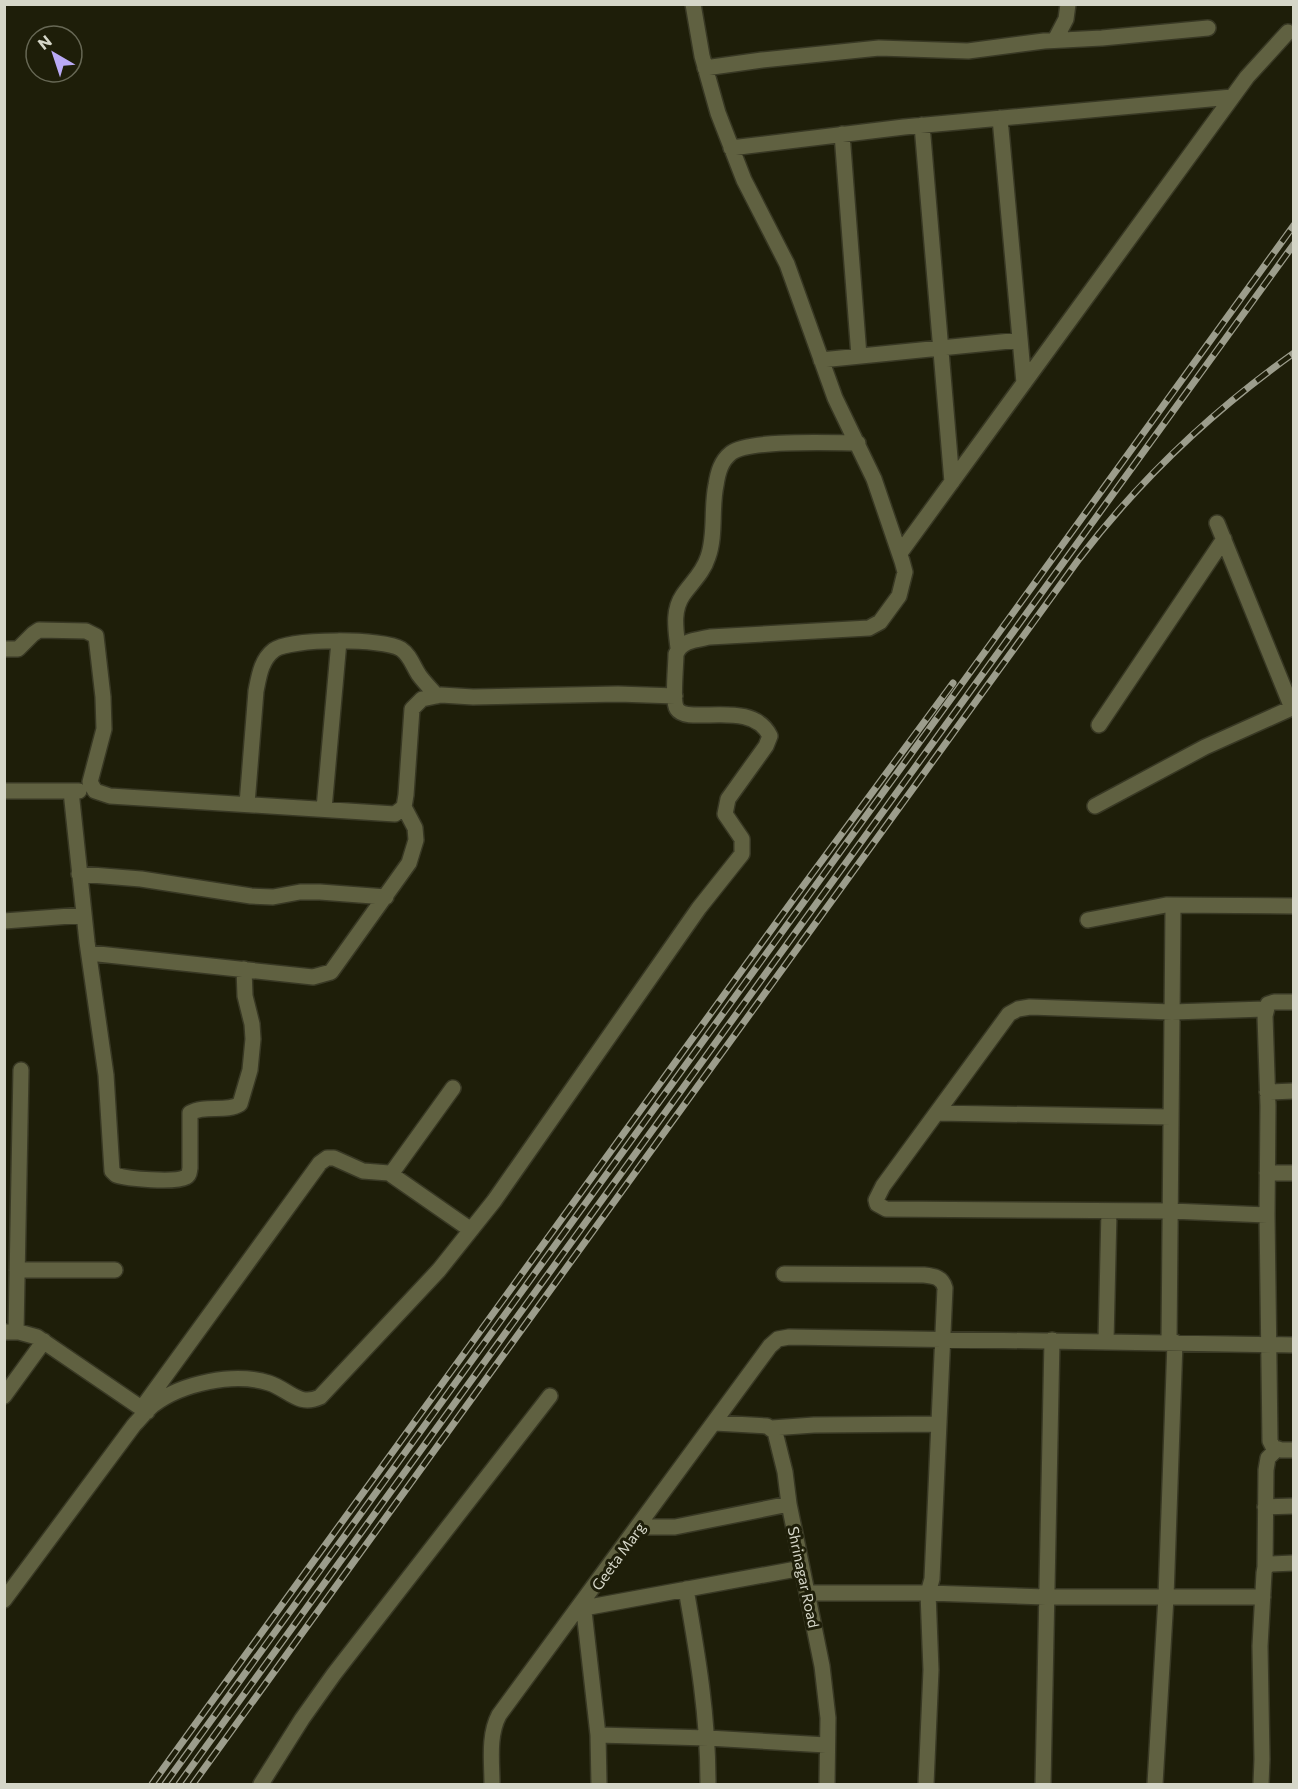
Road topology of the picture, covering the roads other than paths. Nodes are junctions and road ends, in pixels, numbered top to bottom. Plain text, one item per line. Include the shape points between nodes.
1 (693, 4) edge
2 (1068, 4) edge
3 (1208, 28) dead end
4 (1288, 33) dead end
5 (1055, 40) junction
6 (705, 68) junction
7 (1232, 98) junction
8 (1000, 118) junction
9 (922, 125) junction
10 (842, 134) junction
11 (731, 148) junction
12 (1020, 340) junction
13 (941, 348) junction
14 (859, 356) junction
15 (821, 360) junction
16 (1024, 383) junction
17 (858, 443) junction
18 (952, 482) junction
19 (1217, 523) dead end
20 (1224, 539) junction
21 (900, 553) junction
22 (339, 641) junction
23 (678, 648) junction
24 (4, 649) edge
25 (437, 696) junction
26 (675, 696) junction
27 (1292, 708) edge
28 (1099, 725) dead end
29 (4, 791) edge
30 (71, 791) junction
31 (95, 791) junction
32 (247, 804) junction
33 (1095, 806) dead end
34 (404, 807) junction
35 (324, 809) junction
36 (79, 874) junction
37 (386, 897) junction
38 (1175, 906) junction
39 (1293, 906) edge
40 (84, 915) junction
41 (1088, 920) dead end
42 (4, 921) edge
43 (88, 953) junction
44 (244, 969) junction
45 (1293, 1002) edge
46 (1265, 1009) junction
47 (1172, 1012) junction
48 (21, 1070) dead end
49 (453, 1088) dead end
50 (1293, 1091) edge
51 (1267, 1092) junction
52 (937, 1113) junction
53 (1171, 1117) junction
54 (1267, 1173) junction
55 (1293, 1173) edge
56 (391, 1174) junction
57 (1109, 1211) junction
58 (1171, 1211) junction
59 (1267, 1215) junction
60 (471, 1230) junction
61 (17, 1270) junction
62 (115, 1270) dead end
63 (784, 1274) dead end
64 (10, 1332) edge
65 (943, 1339) junction
66 (1052, 1340) junction
67 (44, 1341) junction
68 (1106, 1341) junction
69 (1172, 1342) junction
70 (1270, 1345) junction
71 (1293, 1345) edge
72 (4, 1396) edge
73 (550, 1396) dead end
74 (144, 1410) junction
75 (715, 1423) junction
76 (939, 1424) junction
77 (772, 1428) junction
78 (1277, 1449) junction
79 (1293, 1450) edge
80 (789, 1504) junction
81 (1293, 1506) edge
82 (1265, 1507) junction
83 (639, 1527) junction
84 (1293, 1563) edge
85 (1265, 1567) junction
86 (802, 1568) junction
87 (686, 1589) junction
88 (807, 1593) junction
89 (928, 1593) junction
90 (1046, 1597) junction
91 (1166, 1597) junction
92 (1263, 1598) junction
93 (4, 1600) edge
94 (584, 1605) junction
95 (598, 1735) junction
96 (708, 1738) junction
97 (826, 1745) junction
98 (261, 1785) edge
99 (492, 1785) edge
100 (599, 1785) edge
101 (708, 1785) edge
102 (827, 1785) edge
103 (926, 1785) edge
104 (1043, 1785) edge
105 (1155, 1785) edge
106 (1261, 1785) edge

1 - 6 street
2 - 5 street via 1066,19
3 - 5 street
4 - 7 street via 1256,65
5 - 6 street via 968,51 869,49
6 - 11 street
7 - 8 street
7 - 16 street
8 - 9 street
8 - 12 street
9 - 10 street
9 - 13 street
10 - 11 street
10 - 14 street
11 - 15 street via 787,264
12 - 13 street
12 - 16 street
13 - 14 street
13 - 18 street
14 - 15 street
15 - 17 street
16 - 18 street
17 - 21 street
17 - 23 street via 752,445 725,459 715,487 709,556 678,606
18 - 21 street
19 - 20 street
20 - 27 street
20 - 28 street
21 - 23 street via 905,572 899,596 874,626 710,638
22 - 25 street via 397,647
22 - 32 street via 287,644 275,649 265,661 256,691
22 - 35 street
23 - 26 street
24 - 31 street via 18,649 39,630 86,631 96,636 104,729 90,782
25 - 26 street
25 - 34 street via 422,699 412,709
26 - 60 street via 675,708 682,714 751,718 770,736 725,808 726,818 742,839 742,854 699,908
27 - 33 street via 1205,747
29 - 30 street
30 - 31 street
30 - 36 street
31 - 32 street via 110,796
32 - 35 street
34 - 35 street via 395,814
34 - 37 street via 415,828 416,840 409,863
36 - 37 street via 251,896 320,892
36 - 40 street
37 - 44 street via 331,972 313,976
38 - 39 street
38 - 41 street
38 - 47 street
40 - 42 street
40 - 43 street
43 - 44 street
43 - 44 street via 106,1075 112,1171 120,1177 186,1177 190,1168 190,1113 234,1107 243,1100 254,1039
45 - 46 street via 1274,1002
46 - 47 street
46 - 51 street
47 - 52 street via 1018,1009 1009,1014
47 - 53 street
48 - 61 street
49 - 56 street
50 - 51 street
51 - 54 street
52 - 53 street
52 - 57 street via 883,1186 876,1200 880,1207
53 - 58 street
54 - 55 street
54 - 59 street
56 - 60 street
56 - 74 street via 363,1171 334,1158 320,1163
57 - 58 street
57 - 68 street
58 - 59 street
58 - 69 street
59 - 70 street
60 - 74 street via 320,1396 310,1401 269,1383 243,1379 212,1381 178,1390
61 - 62 street
61 - 64 street
63 - 65 street via 936,1276 945,1288
64 - 67 street via 28,1333
65 - 66 street
65 - 75 street, Geeta Marg via 778,1339
65 - 76 street
66 - 68 street
66 - 90 street
67 - 72 street
67 - 74 street
68 - 69 street
69 - 70 street
69 - 91 street
70 - 71 street
70 - 78 street via 1270,1441
73 - 98 street via 334,1674
74 - 93 street
75 - 77 street
75 - 83 street, Geeta Marg
76 - 77 street
76 - 89 street via 932,1579
77 - 80 street, Shrinagar Road via 783,1461
78 - 79 street
78 - 82 street via 1268,1458
80 - 83 street via 690,1524
80 - 86 street, Shrinagar Road
81 - 82 street
82 - 85 street
83 - 94 street, Geeta Marg
84 - 85 street
85 - 92 street
86 - 87 street
86 - 88 street, Shrinagar Road
87 - 94 street
87 - 96 street
88 - 89 street
88 - 97 street, Shrinagar Road via 826,1692
89 - 90 street
89 - 103 street via 931,1670
90 - 91 street
90 - 104 street
91 - 92 street
91 - 105 street
92 - 106 street
94 - 95 street
94 - 99 street, Geeta Marg via 494,1724
95 - 96 street
95 - 100 street
96 - 97 street
96 - 101 street
97 - 102 street, Shrinagar Road

